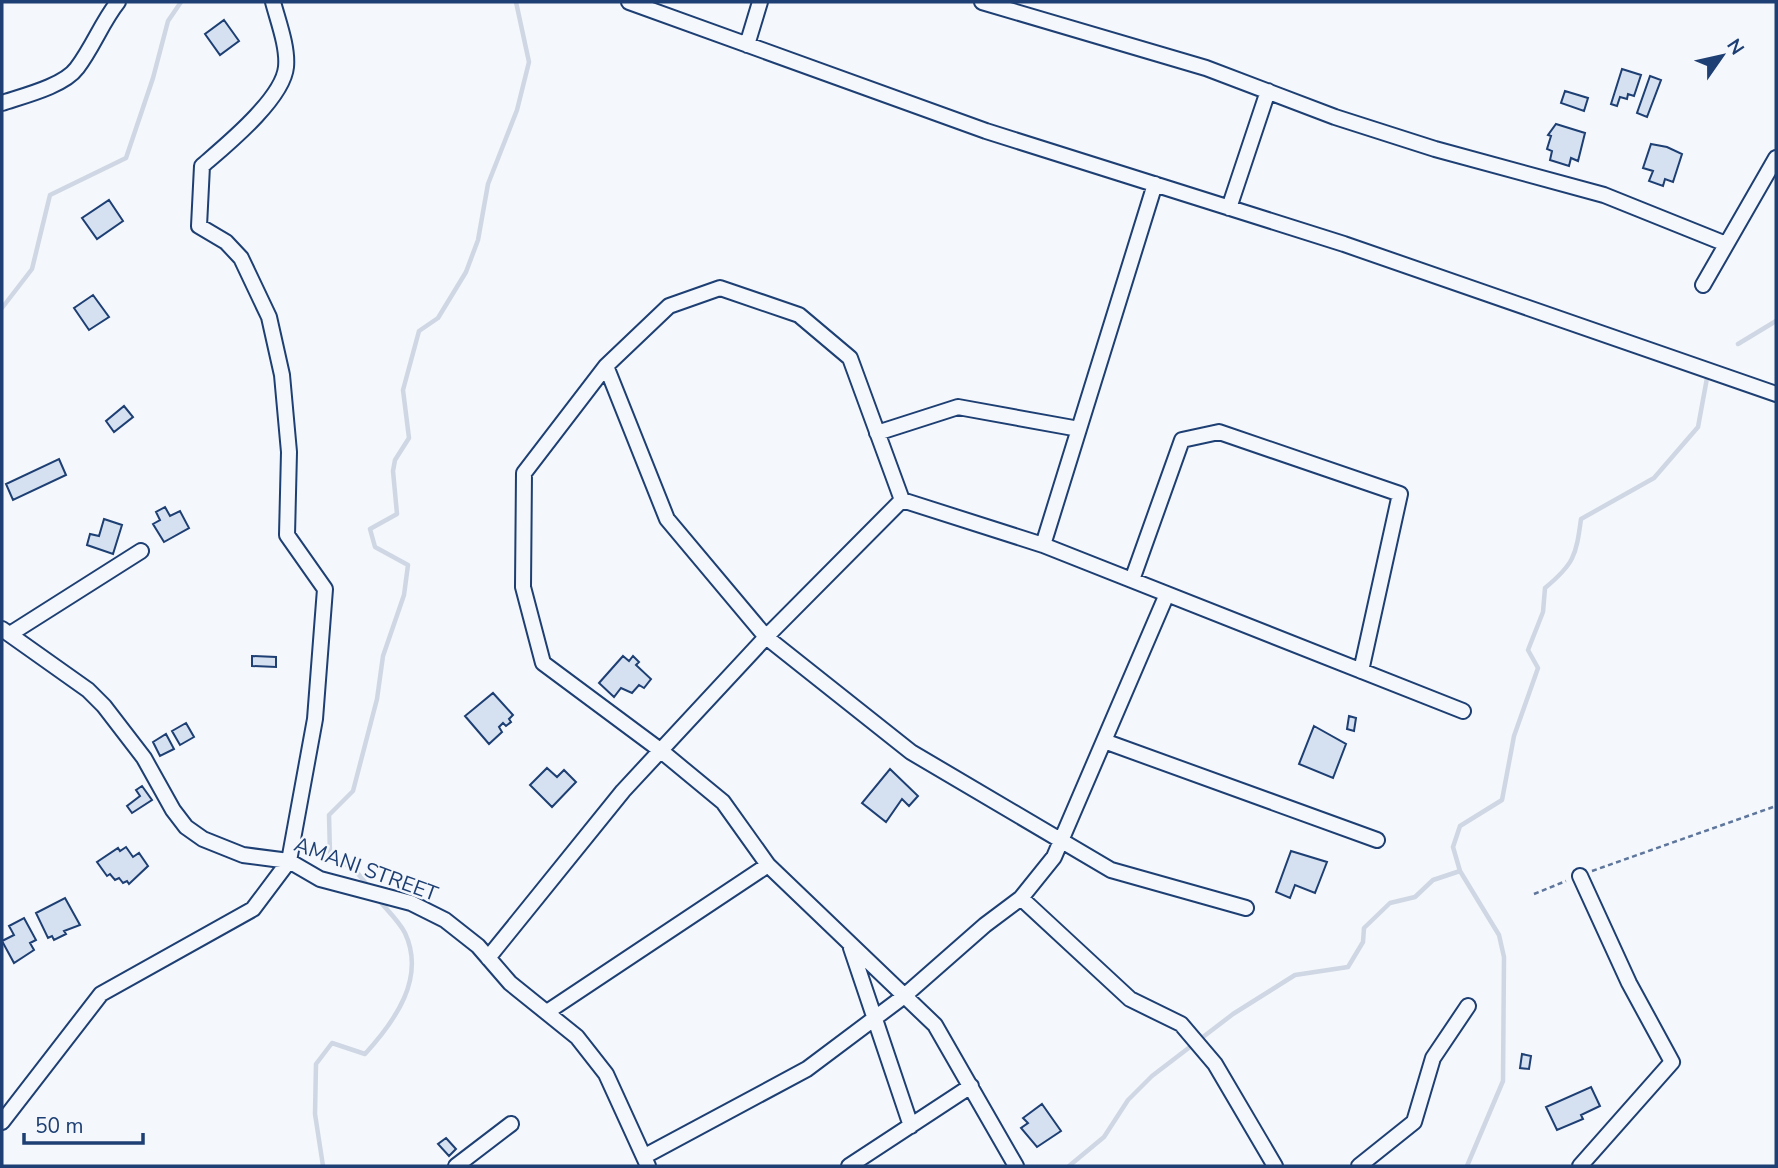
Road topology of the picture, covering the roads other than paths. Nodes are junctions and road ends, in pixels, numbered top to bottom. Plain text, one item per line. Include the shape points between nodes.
1 (118, 2) edge
2 (274, 2) edge
3 (629, 2) edge
4 (760, 2) edge
5 (982, 2) edge
6 (747, 45) junction
7 (1268, 91) junction
8 (2, 103) edge
9 (1776, 158) edge
10 (1155, 184) junction
11 (1229, 208) junction
12 (1726, 244) junction
13 (1703, 285) dead end
14 (607, 366) junction
15 (1776, 394) edge
16 (1079, 429) junction
17 (877, 433) junction
18 (902, 500) junction
19 (1043, 545) junction
20 (141, 551) dead end
21 (1132, 580) junction
22 (1167, 594) junction
23 (6, 631) edge
24 (766, 637) junction
25 (1361, 671) junction
26 (1463, 711) dead end
27 (1104, 741) junction
28 (660, 750) junction
29 (1377, 840) dead end
30 (1061, 841) junction
31 (289, 862) junction
32 (768, 864) junction
33 (1580, 876) road end
34 (1021, 898) junction
35 (1246, 908) dead end
36 (849, 944) junction
37 (488, 958) junction
38 (903, 997) junction
39 (1468, 1006) dead end
40 (547, 1012) junction
41 (875, 1019) junction
42 (971, 1086) junction
43 (2, 1122) edge
44 (511, 1124) dead end
45 (911, 1126) junction
46 (647, 1161) edge
47 (456, 1166) edge
48 (849, 1166) edge
49 (1016, 1166) edge
50 (1275, 1166) edge
51 (1359, 1166) edge
52 (1580, 1166) edge

1 - 8 street via 76,71 43,90
2 - 31 street via 286,68 273,94 246,128 202,166 199,226 226,242 241,258 269,317 282,375 289,452 288,535 325,589 316,719
3 - 6 street
4 - 6 street
5 - 7 street via 1206,68
6 - 10 street via 986,131
7 - 11 street
7 - 12 street via 1435,149 1604,195
9 - 12 street
10 - 11 street
10 - 16 street
11 - 15 street
12 - 13 street
14 - 17 street via 669,306 720,288 799,315 850,358
14 - 24 street via 667,519
14 - 28 street via 524,474 523,587 543,663
16 - 17 street via 958,407
16 - 19 street
17 - 18 street
18 - 19 street
18 - 24 street
19 - 21 street
20 - 23 street
21 - 22 street
21 - 25 street via 1182,440 1219,432 1400,494
22 - 25 street
22 - 27 street
23 - 31 street, AMANI STREET via 104,706 144,758 187,827 203,839 243,855
24 - 28 street
24 - 30 street via 911,752
25 - 26 street
27 - 29 street
27 - 30 street
28 - 32 street via 723,802
28 - 37 street
30 - 34 street
30 - 35 street via 1111,870
31 - 37 street, AMANI STREET via 320,878 411,903 445,920
31 - 43 street via 253,909 101,994
32 - 36 street
32 - 40 street
33 - 52 street via 1629,984 1672,1062
34 - 38 street
34 - 50 street via 1130,999 1181,1024 1215,1064
36 - 38 street
36 - 41 street
37 - 40 street, AMANI STREET via 510,983
38 - 41 street
38 - 42 street via 935,1025
39 - 51 street via 1433,1058 1414,1122
40 - 46 street, AMANI STREET via 577,1037 606,1074
41 - 45 street
41 - 46 street via 807,1069
42 - 45 street
42 - 49 street
44 - 47 street
45 - 48 street

